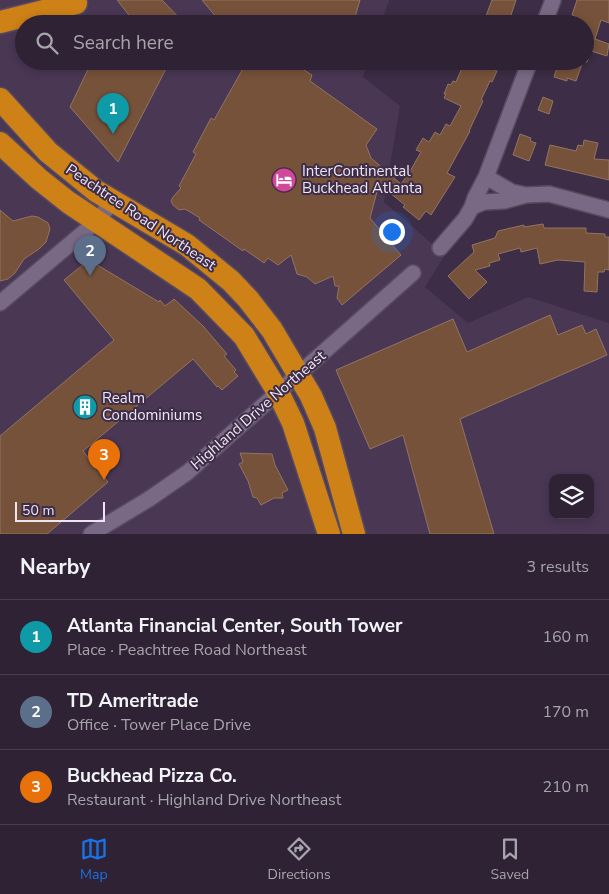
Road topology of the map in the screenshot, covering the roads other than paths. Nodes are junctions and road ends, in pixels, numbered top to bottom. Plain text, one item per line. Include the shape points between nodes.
1 (553, 0) edge
2 (76, 3) dead end
3 (28, 15) edge
4 (547, 15) edge
5 (15, 18) edge
6 (0, 22) edge
7 (527, 70) edge
8 (0, 99) edge
9 (0, 142) edge
10 (486, 177) junction
11 (526, 195) junction
12 (113, 201) junction
13 (472, 207) junction
14 (609, 210) edge
15 (96, 222) junction
16 (440, 248) dead end
17 (413, 273) dead end
18 (0, 304) edge
19 (298, 374) junction
20 (278, 392) junction
21 (319, 501) junction
22 (92, 534) edge
23 (329, 534) edge
24 (334, 534) edge
25 (354, 534) edge

1 - 4 street
2 - 3 highway
5 - 6 highway
7 - 10 street
8 - 12 highway, Peachtree Road Northeast via 48,152
9 - 15 highway, Peachtree Road Northeast via 39,179
10 - 11 street via 512,192
10 - 13 street
11 - 13 street
11 - 14 street via 549,194
12 - 15 street
12 - 19 highway, Peachtree Road Northeast via 187,245 231,281 272,330
13 - 16 street
15 - 18 street
15 - 20 highway, Peachtree Road Northeast via 198,289 244,336
17 - 19 street, Highland Drive Northeast
19 - 20 street, Highland Drive Northeast
19 - 25 highway, Peachtree Road Northeast via 325,428
20 - 21 highway, Peachtree Road Northeast via 293,424
20 - 22 street, Highland Drive Northeast via 188,472
21 - 23 highway, Peachtree Road Northeast
21 - 24 street

